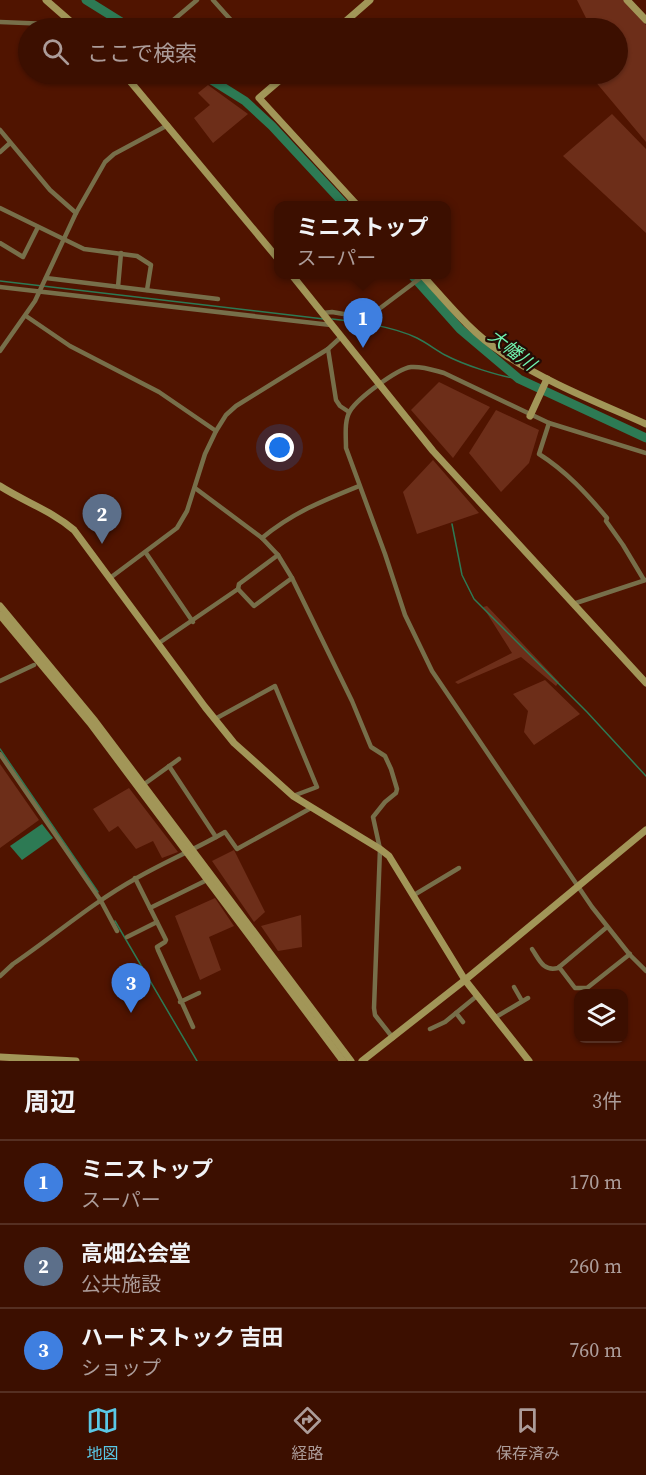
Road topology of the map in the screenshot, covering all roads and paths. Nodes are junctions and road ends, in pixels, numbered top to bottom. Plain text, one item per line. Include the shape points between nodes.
1 (46, 0) edge
2 (197, 0) edge
3 (213, 0) edge
4 (627, 0) edge
5 (368, 1) edge
6 (66, 18) edge
7 (176, 18) edge
8 (229, 18) edge
9 (349, 18) edge
10 (646, 20) edge
11 (0, 22) edge
12 (18, 23) edge
13 (133, 84) edge
14 (273, 84) edge
15 (168, 125) junction
16 (0, 130) edge
17 (10, 143) junction
18 (0, 152) edge
19 (353, 201) edge
20 (0, 208) edge
21 (76, 213) junction
22 (38, 227) junction
23 (64, 241) junction
24 (0, 243) edge
25 (121, 254) junction
26 (274, 254) edge
27 (295, 279) edge
28 (417, 279) edge
29 (426, 279) edge
30 (45, 280) junction
31 (0, 287) edge
32 (118, 287) junction
33 (147, 290) junction
34 (40, 291) junction
35 (218, 299) dead end
36 (26, 316) junction
37 (327, 319) junction
38 (341, 337) junction
39 (328, 349) junction
40 (0, 351) edge
41 (547, 378) junction
42 (380, 385) junction
43 (350, 412) junction
44 (530, 416) junction
45 (549, 423) junction
46 (646, 424) edge
47 (216, 431) junction
48 (646, 453) edge
49 (0, 486) edge
50 (359, 486) junction
51 (195, 488) junction
52 (262, 538) junction
53 (146, 553) junction
54 (278, 555) junction
55 (110, 578) junction
56 (292, 578) junction
57 (645, 580) edge
58 (238, 589) junction
59 (573, 604) junction
60 (0, 606) edge
61 (0, 615) edge
62 (193, 622) junction
63 (159, 643) junction
64 (34, 665) dead end
65 (0, 681) edge
66 (646, 683) edge
67 (216, 719) junction
68 (0, 754) edge
69 (179, 759) dead end
70 (169, 766) junction
71 (143, 785) junction
72 (293, 796) junction
73 (311, 808) junction
74 (646, 830) edge
75 (216, 837) junction
76 (380, 849) junction
77 (190, 852) junction
78 (459, 868) dead end
79 (135, 878) junction
80 (207, 880) junction
81 (577, 886) junction
82 (414, 895) junction
83 (101, 901) junction
84 (150, 908) junction
85 (157, 922) junction
86 (607, 927) junction
87 (117, 931) dead end
88 (128, 937) dead end
89 (532, 949) dead end
90 (630, 954) junction
91 (559, 967) junction
92 (646, 971) edge
93 (0, 976) edge
94 (465, 980) junction
95 (514, 987) dead end
96 (199, 993) dead end
97 (478, 995) junction
98 (528, 998) dead end
99 (522, 1001) junction
100 (180, 1002) junction
101 (456, 1013) junction
102 (496, 1017) junction
103 (463, 1022) dead end
104 (193, 1028) dead end
105 (430, 1029) dead end
106 (393, 1038) junction
107 (2, 1057) edge
108 (76, 1061) edge
109 (343, 1061) edge
110 (351, 1061) edge
111 (362, 1061) edge
112 (529, 1061) edge

1 - 6 street
2 - 7 street
3 - 8 street
4 - 10 street
5 - 9 street
11 - 12 street
13 - 15 street
14 - 19 street via 259,98
15 - 21 street via 105,162
15 - 26 street
16 - 17 street
17 - 18 street
17 - 21 street via 50,190
20 - 22 street
21 - 23 street
22 - 23 street
22 - 24 street via 23,257
23 - 25 street via 84,249
23 - 30 street
25 - 32 street
25 - 33 street via 137,255 151,265
27 - 37 street
28 - 37 street via 367,318 332,312
29 - 41 street via 481,337
30 - 32 street
30 - 34 street
31 - 34 street
32 - 33 street
33 - 35 street
34 - 36 street
34 - 37 street
36 - 40 street
36 - 47 street via 70,346 159,392
37 - 38 street
38 - 39 street
38 - 42 street
39 - 43 street via 336,400
39 - 47 street via 236,406
41 - 44 street
41 - 46 street
42 - 43 street
42 - 44 street via 410,367 427,368
42 - 59 street via 434,451
43 - 50 street via 346,448
44 - 45 street
45 - 48 street
45 - 57 street via 539,454 583,490 607,518
47 - 51 street
49 - 55 street via 59,517 80,537
50 - 52 street via 311,505
50 - 81 street via 405,615 432,671
51 - 52 street
51 - 53 street via 177,528
52 - 54 street
53 - 55 street
53 - 62 street
54 - 56 street
54 - 58 street via 238,584
55 - 63 street
56 - 58 street via 254,606
56 - 76 street via 371,747 386,756 391,769 396,793 373,817
57 - 59 street
58 - 62 street
59 - 66 street
60 - 71 street
61 - 77 street
62 - 63 street
63 - 67 street
64 - 65 street
67 - 72 street via 234,743
67 - 72 street via 275,686 317,787
68 - 83 street
69 - 70 street
70 - 71 street
70 - 75 street
71 - 77 street
72 - 73 street
73 - 75 street via 237,849 225,832
73 - 76 street
74 - 81 street
75 - 77 street
76 - 82 street via 395,864
76 - 106 street via 374,1008
77 - 79 street
77 - 80 street
77 - 110 street
78 - 82 street
79 - 83 street
79 - 84 street
80 - 84 street
80 - 109 street
81 - 86 street
81 - 94 street
82 - 94 street
83 - 87 street
83 - 93 street
84 - 85 street
85 - 88 street
85 - 100 street via 166,940 157,947
86 - 90 street
86 - 91 street
89 - 91 street via 544,966 552,970
90 - 91 street via 582,989 575,988
90 - 92 street
94 - 97 street
94 - 106 street
95 - 99 street
96 - 100 street
97 - 101 street
97 - 102 street
98 - 99 street
99 - 102 street
100 - 104 street
101 - 103 street
101 - 105 street
102 - 112 street
106 - 111 street
107 - 108 street

